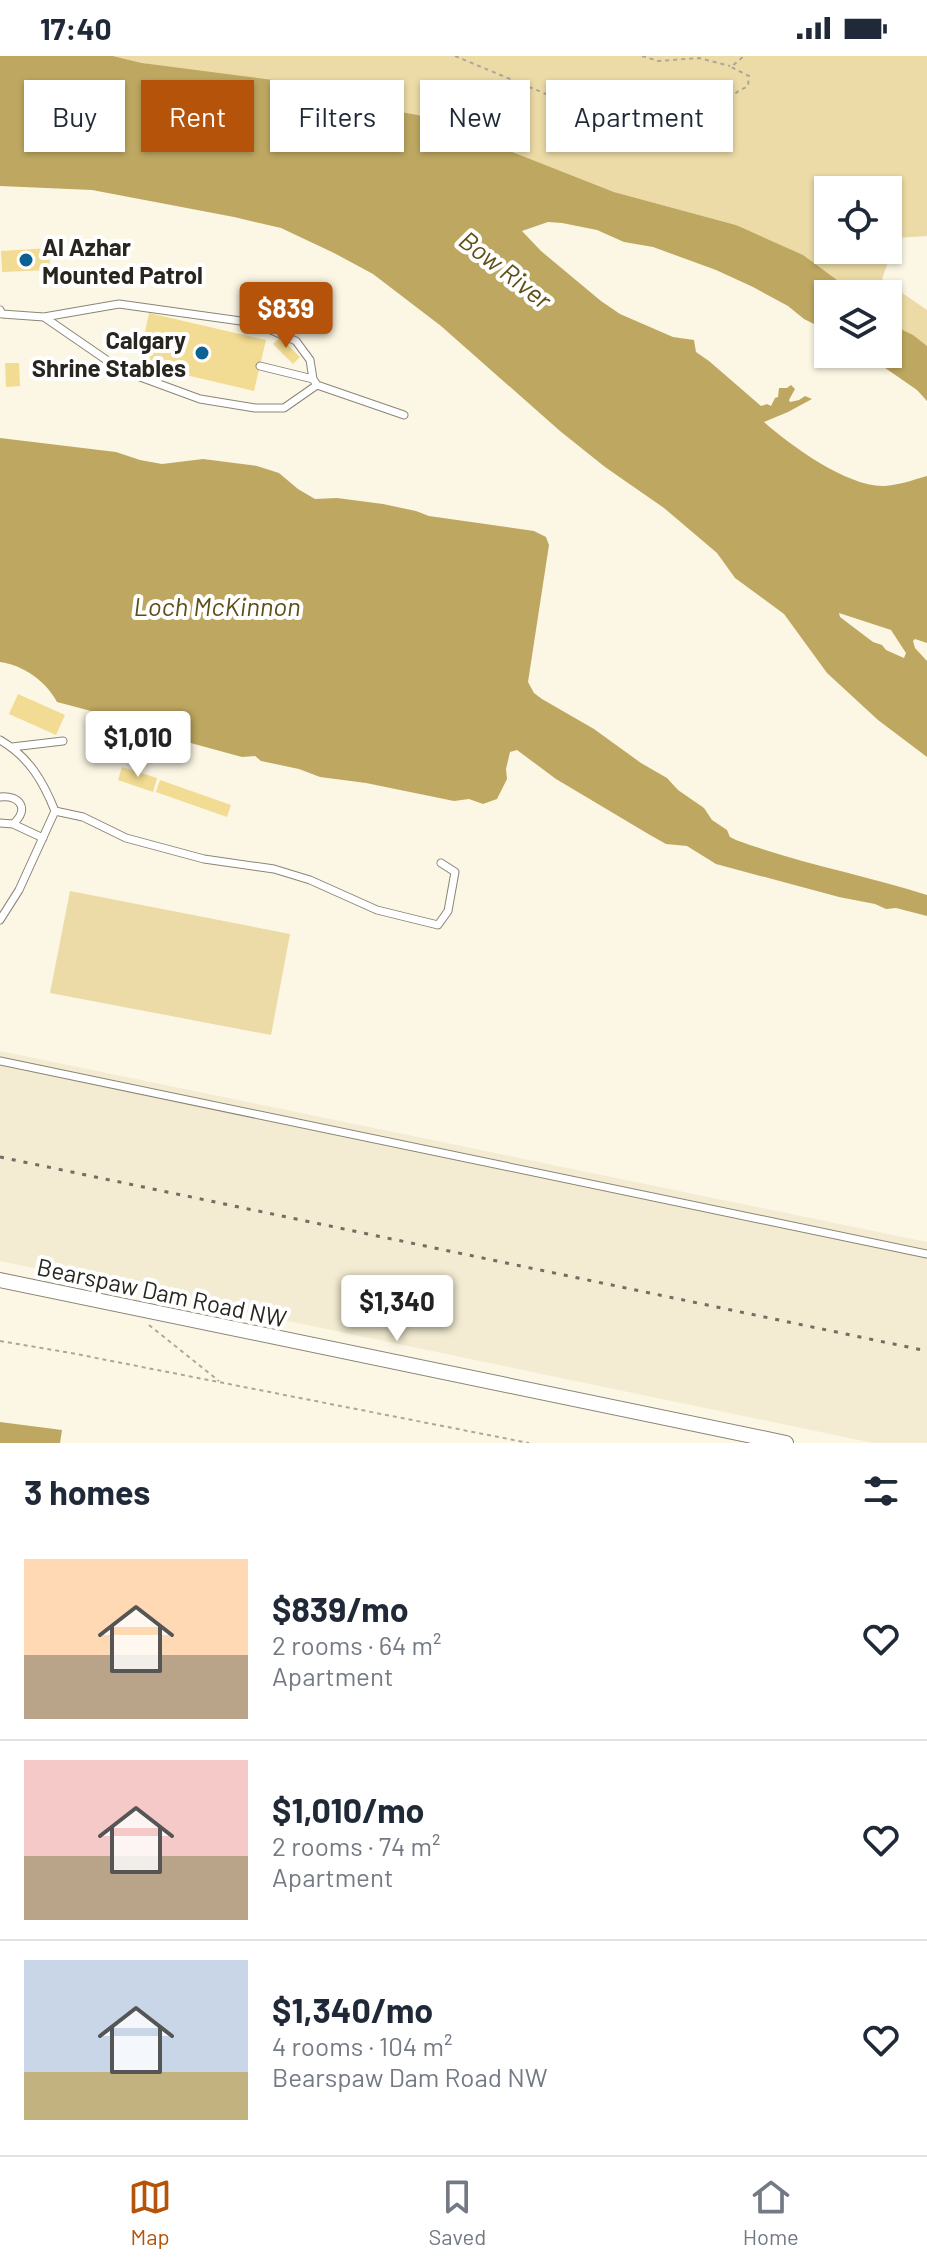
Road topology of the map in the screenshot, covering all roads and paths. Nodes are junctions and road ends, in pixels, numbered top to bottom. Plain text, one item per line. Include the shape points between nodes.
1 (455, 56) edge
2 (642, 56) edge
3 (744, 56) edge
4 (731, 67) junction
5 (0, 310) edge
6 (44, 317) junction
7 (260, 366) dead end
8 (315, 382) junction
9 (404, 415) dead end
10 (0, 740) edge
11 (63, 741) dead end
12 (12, 747) junction
13 (0, 797) edge
14 (55, 811) junction
15 (0, 823) edge
16 (13, 824) junction
17 (43, 838) junction
18 (441, 863) dead end
19 (0, 920) edge
20 (0, 1061) edge
21 (927, 1254) edge
22 (0, 1280) edge
23 (149, 1325) dead end
24 (0, 1341) edge
25 (220, 1381) junction
26 (529, 1443) edge
27 (786, 1443) edge

1 - 4 path via 546,94 575,114 595,117 641,138 670,134 714,114 748,86 749,76
2 - 4 path via 658,61 699,58
3 - 4 path
5 - 6 lane
6 - 8 lane via 121,370 200,399 284,408
6 - 8 lane via 119,304 255,323 296,341 310,360
7 - 8 lane
8 - 9 lane
10 - 12 lane
11 - 12 lane
12 - 14 lane via 30,763
13 - 16 lane via 21,803 21,815
14 - 17 lane
14 - 18 lane via 204,859 274,869 377,910 438,925 448,911 455,872
15 - 16 lane
16 - 17 lane
17 - 19 lane
20 - 21 lane
22 - 27 street, Bearspaw Dam Road NW
23 - 25 path
24 - 25 path
25 - 26 path

